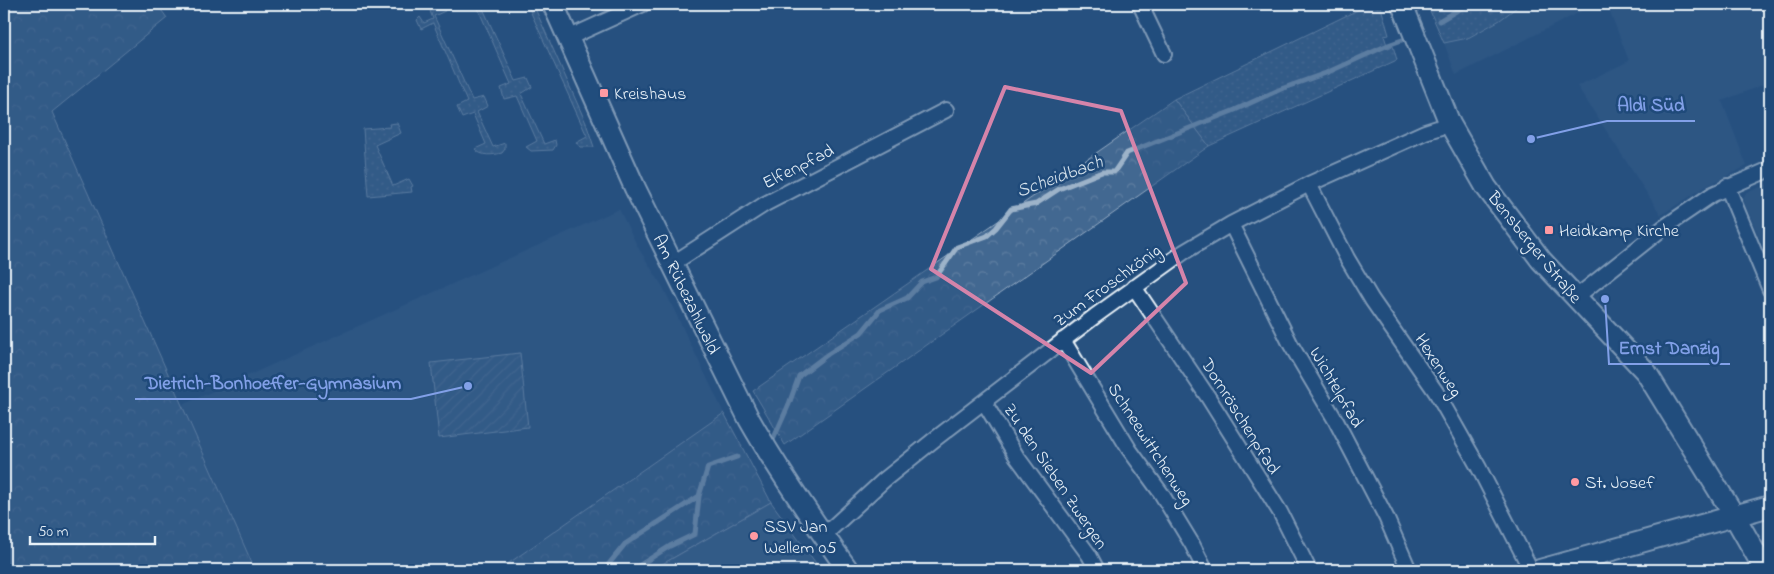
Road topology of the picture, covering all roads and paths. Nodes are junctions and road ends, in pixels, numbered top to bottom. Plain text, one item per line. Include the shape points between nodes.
1 (553, 4) edge
2 (643, 4) edge
3 (1140, 4) edge
4 (1402, 4) edge
5 (568, 38) junction
6 (1164, 54) dead end
7 (946, 110) dead end
8 (1450, 124) junction
9 (1770, 169) edge
10 (1309, 184) junction
11 (1728, 186) junction
12 (1231, 224) junction
13 (672, 264) junction
14 (1134, 286) junction
15 (1770, 290) edge
16 (1575, 298) junction
17 (1063, 340) junction
18 (984, 402) junction
19 (1770, 506) edge
20 (1735, 517) junction
21 (829, 530) junction
22 (848, 570) edge
23 (1097, 570) edge
24 (1205, 570) edge
25 (1309, 570) edge
26 (1408, 570) edge
27 (1532, 570) edge
28 (1540, 570) edge
29 (1765, 570) edge

1 - 5 street, Am Rübezahlwald
2 - 5 street
3 - 6 street
4 - 8 street, Bensberger Straße
5 - 13 street, Am Rübezahlwald
7 - 13 street, Elfenpfad via 765,204
8 - 10 street, Zum Froschkönig
8 - 16 street, Bensberger Straße via 1486,187 1526,242
9 - 11 street
10 - 12 street, Zum Froschkönig
10 - 27 street, Hexenweg via 1367,292 1436,392
11 - 15 street
11 - 16 street via 1663,228
12 - 14 street, Zum Froschkönig
12 - 26 street, Wichtelpfad via 1294,350 1336,421 1386,517
13 - 21 street, Am Rübezahlwald via 769,455
14 - 17 street, Zum Froschkönig
14 - 25 street, Dornröschenpfad via 1280,512
16 - 20 street, Bensberger Straße via 1646,372
17 - 18 street, Zum Froschkönig
17 - 24 street, Schneewittchenweg via 1129,449 1161,493
18 - 21 street, Zum Froschkönig via 884,480
18 - 23 street, Zu den Sieben Zwergen via 1017,457
19 - 20 street
20 - 28 street
20 - 29 street, Bensberger Straße
21 - 22 street, Am Rübezahlwald

